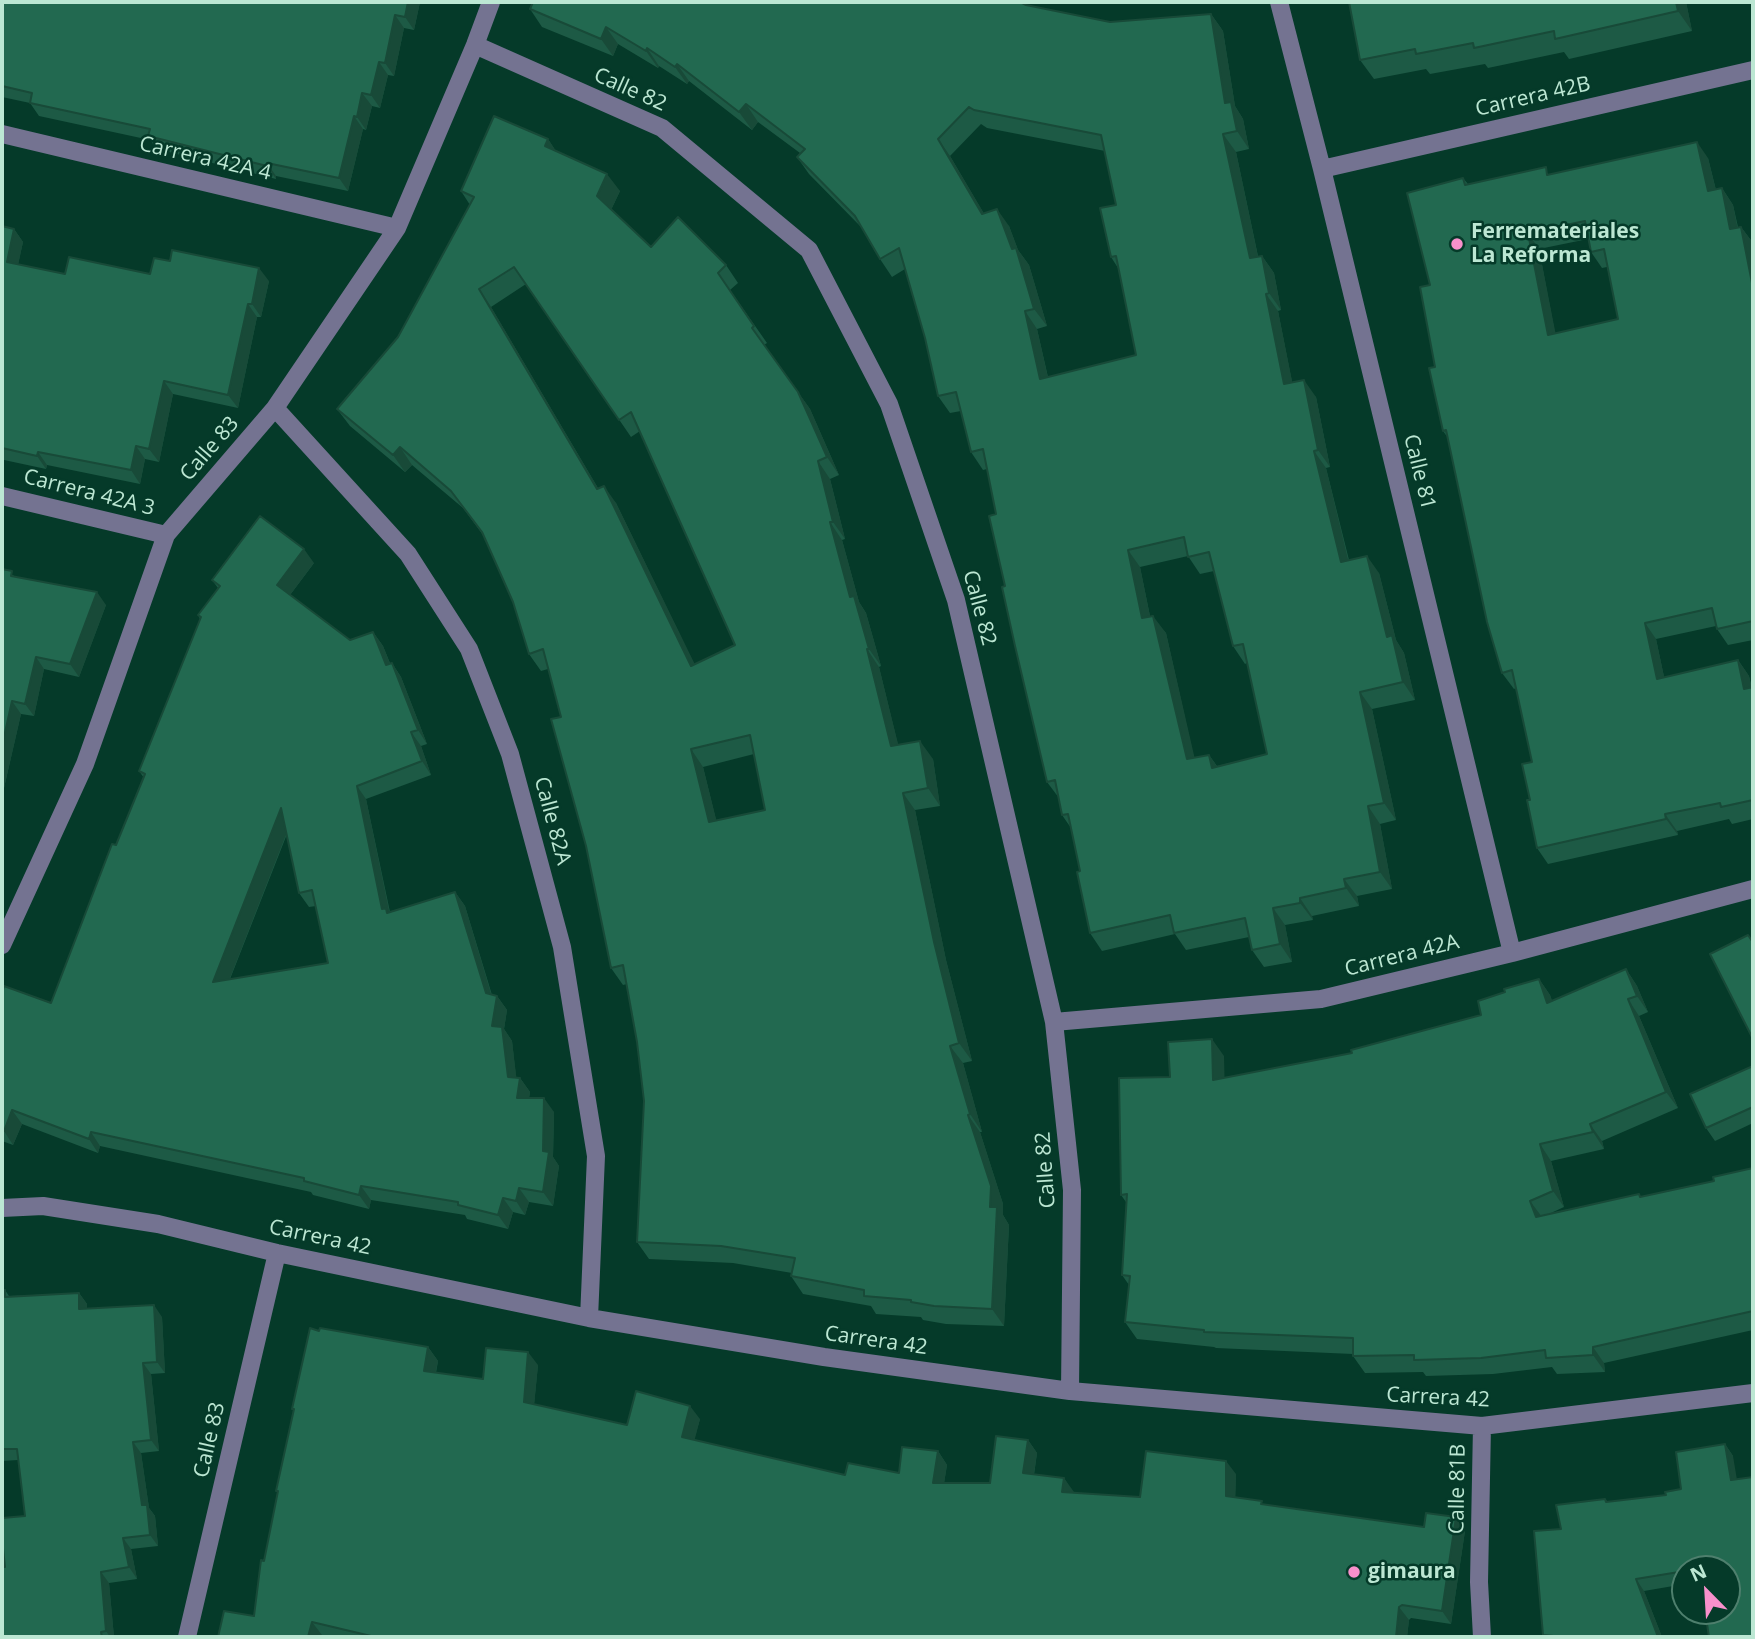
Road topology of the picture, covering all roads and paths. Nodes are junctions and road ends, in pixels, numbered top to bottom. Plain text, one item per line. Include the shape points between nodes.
1 (491, 2) edge
2 (1279, 2) edge
3 (475, 45) junction
4 (1753, 70) edge
5 (2, 134) edge
6 (1322, 169) junction
7 (397, 228) junction
8 (275, 408) junction
9 (2, 496) edge
10 (166, 535) junction
11 (1753, 889) edge
12 (2, 945) edge
13 (1512, 953) junction
14 (1055, 1022) junction
15 (2, 1208) edge
16 (277, 1253) junction
17 (589, 1318) junction
18 (1070, 1391) junction
19 (1753, 1393) edge
20 (1482, 1426) junction
21 (187, 1637) edge
22 (1482, 1637) edge

1 - 3 street, Calle 83
2 - 6 street, Calle 81
3 - 7 street, Calle 83
3 - 14 street, Calle 82 via 662,128 809,250 888,404 956,600
4 - 6 street, Carrera 42B
5 - 7 street, Carrera 42A 4
6 - 13 street, Calle 81
7 - 8 street, Calle 83
8 - 10 street, Calle 83
8 - 17 street, Calle 82A via 408,554 469,649 510,754 562,947 596,1156
9 - 10 street, Carrera 42A 3
10 - 12 street, Calle 83 via 85,764
11 - 13 street, Carrera 42A
13 - 14 street, Carrera 42A via 1321,999
14 - 18 street, Calle 82 via 1072,1190
15 - 16 street, Carrera 42 via 43,1206 158,1224
16 - 17 street, Carrera 42
16 - 21 street, Calle 83
17 - 18 street, Carrera 42
18 - 20 street, Carrera 42
19 - 20 street, Carrera 42
20 - 22 street, Calle 81B

